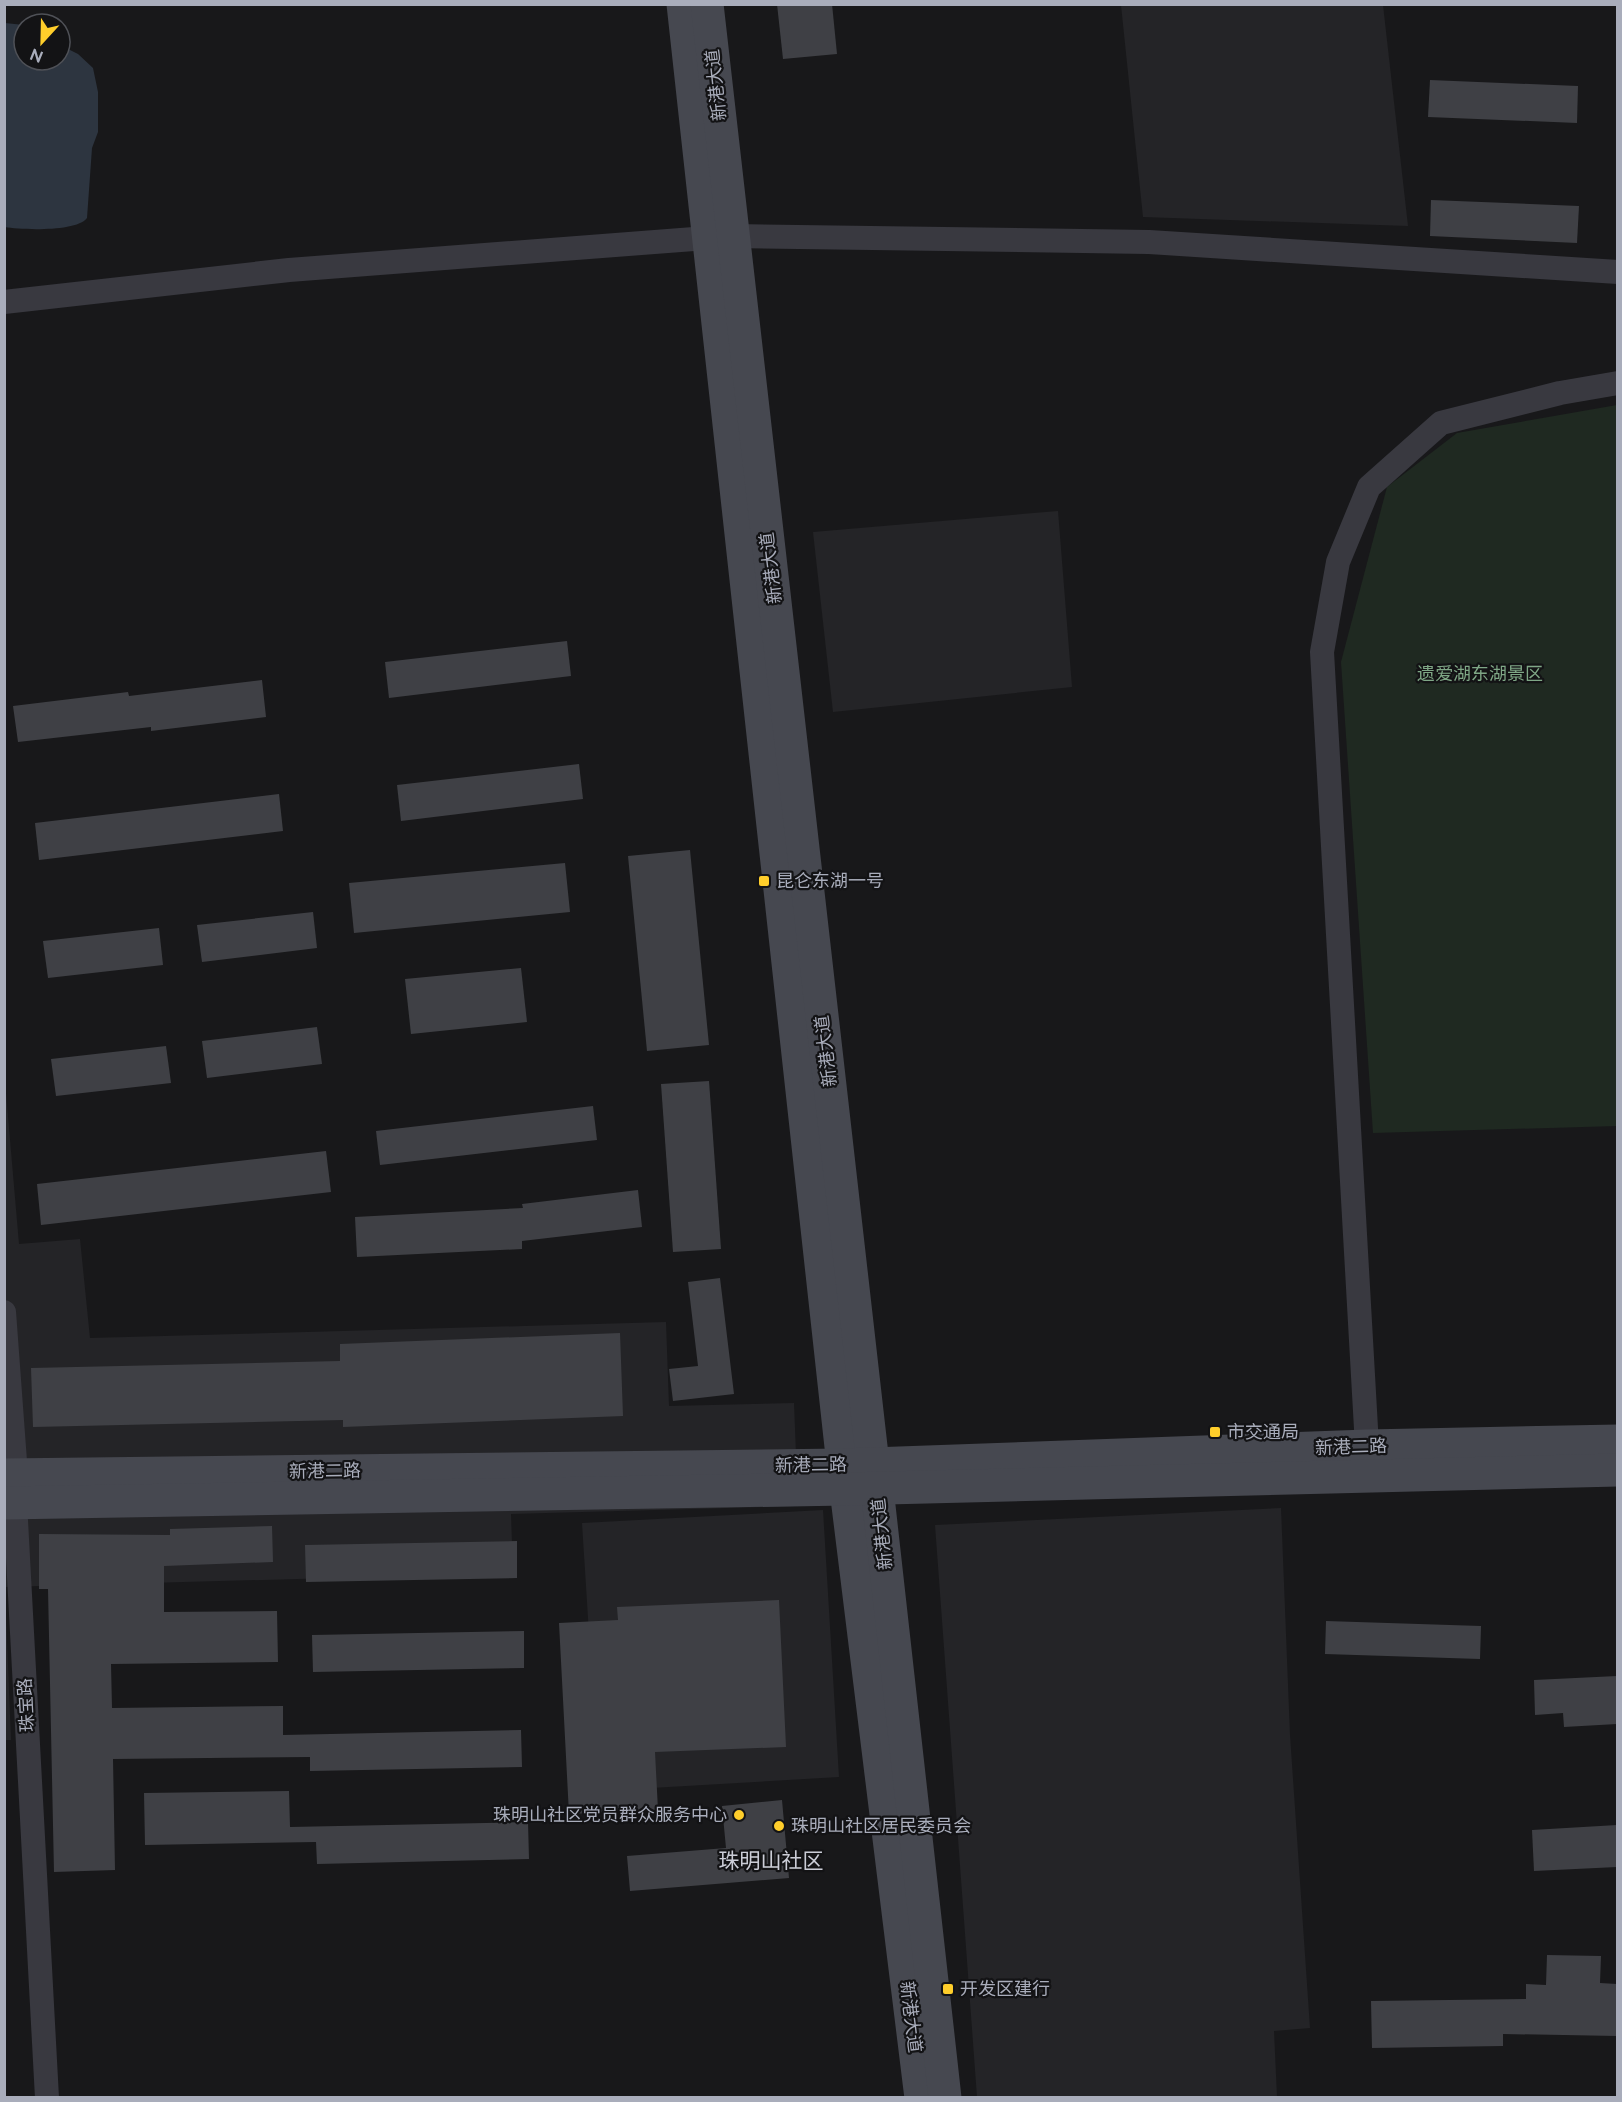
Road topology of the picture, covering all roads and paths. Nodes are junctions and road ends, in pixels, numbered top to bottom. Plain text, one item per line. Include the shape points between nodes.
1 (683, 4) edge
2 (707, 4) edge
3 (720, 237) junction
4 (1617, 272) edge
5 (4, 302) edge
6 (1617, 383) edge
7 (4, 1312) edge
8 (1617, 1441) edge
9 (1366, 1446) junction
10 (1617, 1470) edge
11 (860, 1477) junction
12 (10, 1489) edge
13 (47, 2097) edge
14 (921, 2097) edge
15 (945, 2097) edge

1 - 3 main road, 新港大道
2 - 3 main road, 新港大道
3 - 4 street via 1149,242
3 - 5 street via 289,270
3 - 11 main road, 新港大道
6 - 9 street via 1442,423 1369,487 1338,562 1323,652
7 - 12 street, 珠宝路
8 - 9 main road, 新港二路
9 - 11 main road, 新港二路
10 - 11 main road, 新港二路
11 - 12 main road, 新港二路
11 - 14 main road, 新港大道
11 - 15 main road, 新港大道
12 - 13 street, 珠宝路

